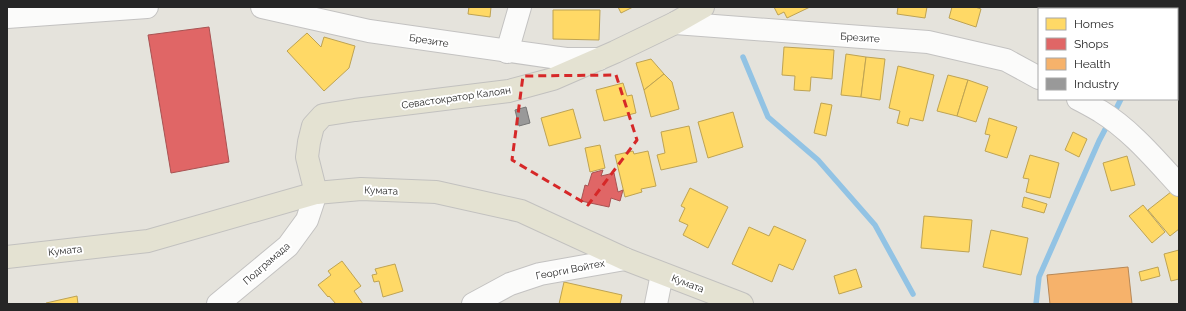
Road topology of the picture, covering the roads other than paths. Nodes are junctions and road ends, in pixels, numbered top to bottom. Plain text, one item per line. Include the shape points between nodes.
1 (147, 7) edge
2 (262, 7) edge
3 (520, 7) edge
4 (703, 7) edge
5 (102, 9) edge
6 (7, 17) edge
7 (675, 23) junction
8 (507, 52) junction
9 (599, 59) junction
10 (1038, 77) edge
11 (1080, 100) edge
12 (1179, 185) edge
13 (316, 193) junction
14 (7, 257) edge
15 (625, 259) junction
16 (662, 274) junction
17 (218, 304) edge
18 (473, 304) edge
19 (656, 304) edge
20 (742, 304) edge

1 - 5 street
2 - 8 street, Брезите via 369,31
3 - 8 street
4 - 7 main road, Севастократор Калоян
5 - 6 street
7 - 9 main road, Севастократор Калоян
7 - 10 street, Брезите via 928,42 1006,60
8 - 9 street, Брезите via 566,59
9 - 13 main road, Севастократор Калоян via 553,79 509,90 322,115 313,126 307,157
11 - 12 street via 1119,124
13 - 14 main road, Кумата via 148,241
13 - 15 main road, Кумата via 361,189 436,192 521,211
13 - 17 street, Подграмада via 307,220 288,246
15 - 16 main road, Кумата
15 - 18 street, Георги Войтех via 540,274 510,284
16 - 19 street
16 - 20 main road, Кумата

